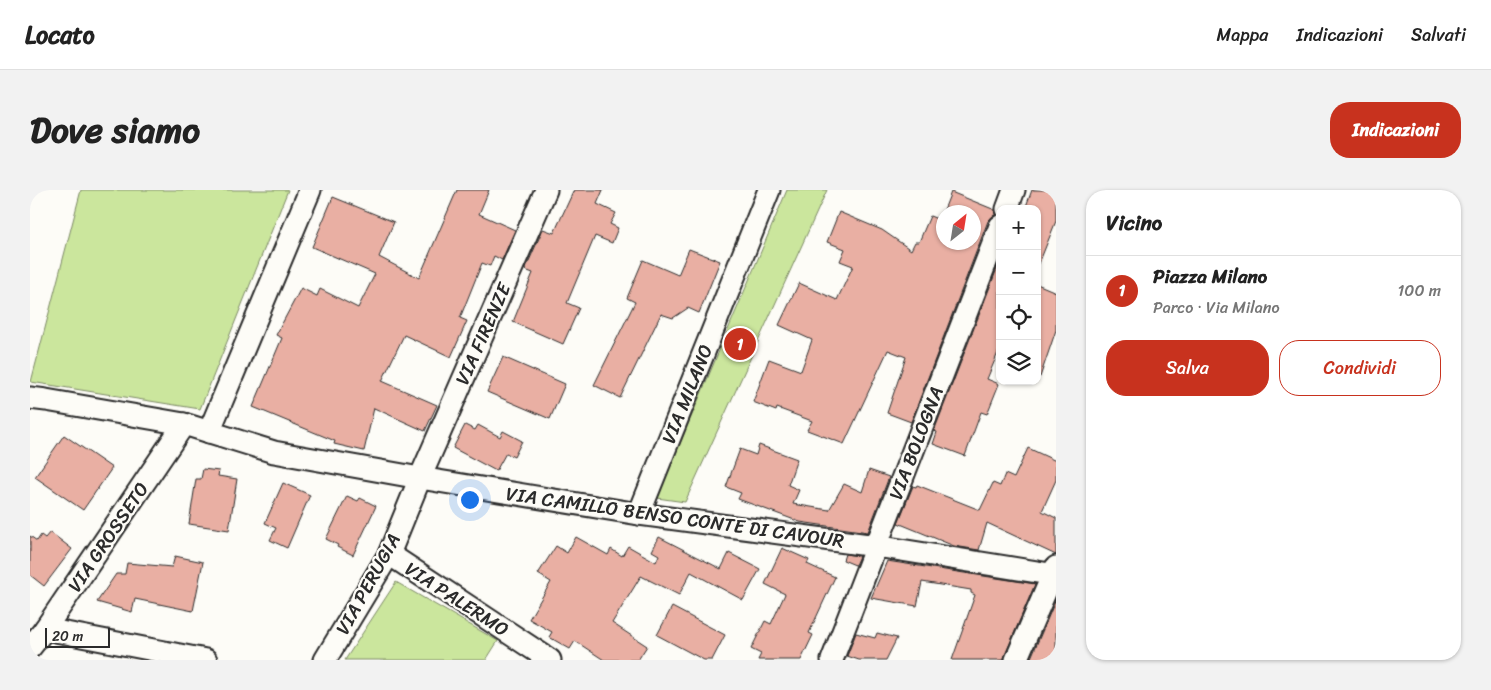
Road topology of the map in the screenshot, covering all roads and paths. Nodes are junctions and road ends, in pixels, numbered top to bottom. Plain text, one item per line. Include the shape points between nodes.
1 (310, 190) edge
2 (546, 190) edge
3 (769, 190) edge
4 (1014, 190) edge
5 (1008, 205) edge
6 (996, 236) edge
7 (30, 398) edge
8 (184, 424) junction
9 (209, 432) junction
10 (420, 478) junction
11 (639, 514) junction
12 (876, 546) junction
13 (389, 554) junction
14 (1055, 572) edge
15 (45, 629) junction
16 (30, 648) edge
17 (206, 660) edge
18 (325, 660) edge
19 (550, 660) edge
20 (832, 660) edge
21 (1016, 660) edge

1 - 9 street
2 - 10 street, VIA FIRENZE
3 - 11 street, VIA MILANO
4 - 5 street
6 - 12 street, VIA BOLOGNA
7 - 8 street, VIA CAMILLO BENSO CONTE DI CAVOUR
8 - 9 street, VIA CAMILLO BENSO CONTE DI CAVOUR
8 - 15 street, VIA GROSSETO
9 - 10 street, VIA CAMILLO BENSO CONTE DI CAVOUR via 274,452
10 - 11 street, VIA CAMILLO BENSO CONTE DI CAVOUR
10 - 13 street, VIA PERUGIA
11 - 12 street, VIA CAMILLO BENSO CONTE DI CAVOUR
12 - 14 street, VIA CAMILLO BENSO CONTE DI CAVOUR
12 - 20 street, VIA BOLOGNA
13 - 18 street, VIA PERUGIA
13 - 19 street, VIA PALERMO
14 - 21 street
15 - 16 street, VIA GROSSETO
15 - 17 street

